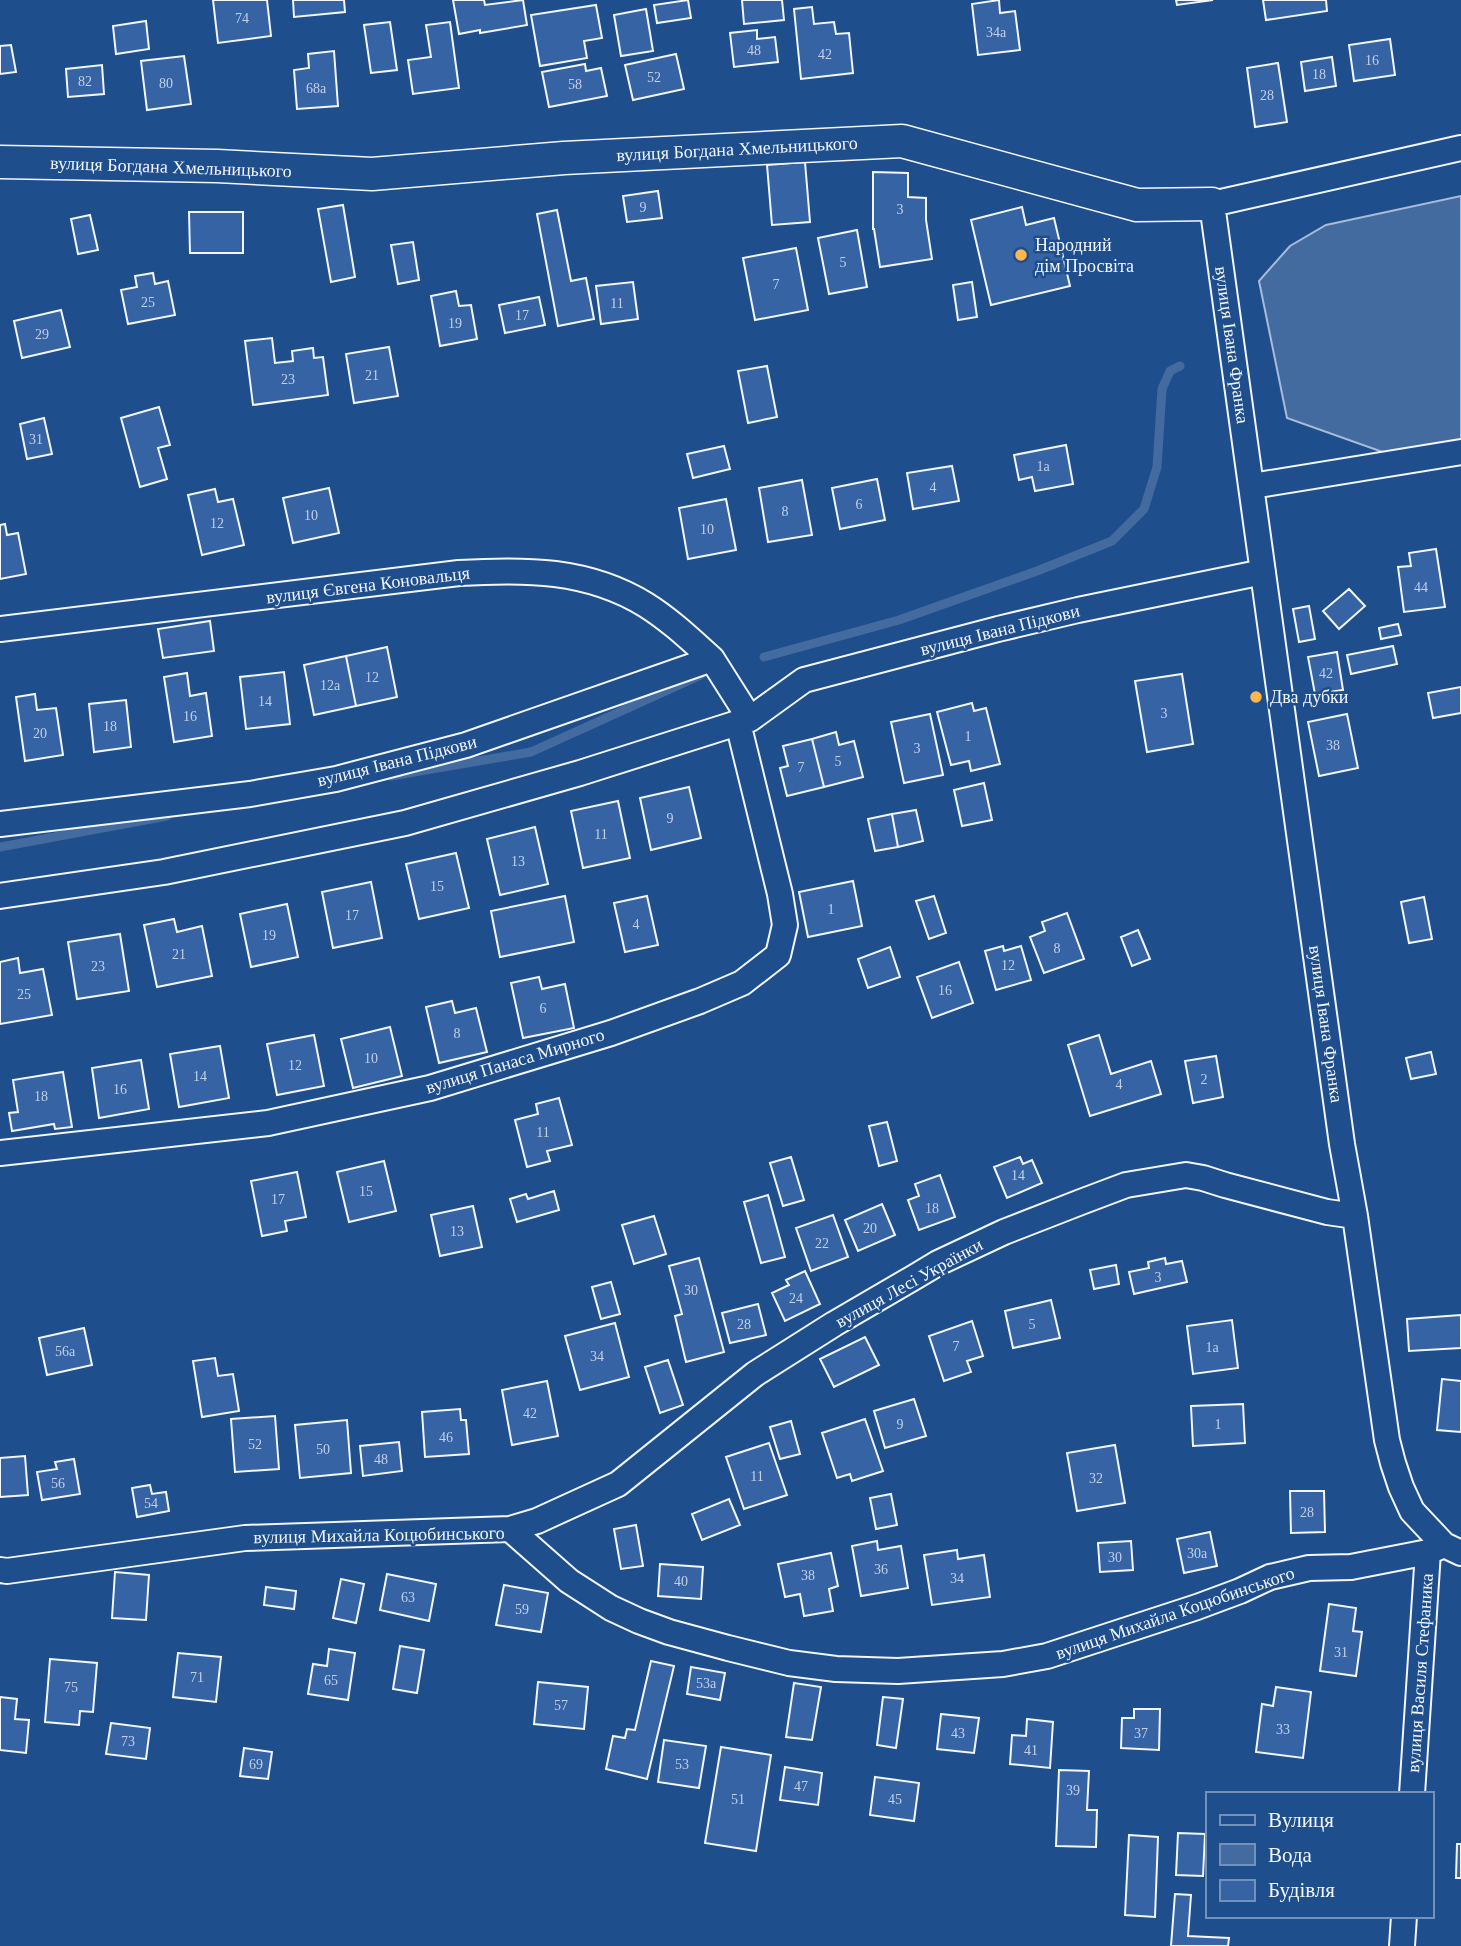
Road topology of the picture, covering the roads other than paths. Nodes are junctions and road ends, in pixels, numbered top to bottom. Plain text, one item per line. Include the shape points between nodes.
1 (1461, 148) edge
2 (0, 162) edge
3 (1212, 204) junction
4 (1461, 453) edge
5 (1252, 486) junction
6 (1263, 572) junction
7 (0, 629) edge
8 (712, 659) junction
9 (744, 721) junction
10 (0, 824) edge
11 (0, 896) edge
12 (0, 1153) edge
13 (1355, 1216) junction
14 (510, 1530) junction
15 (1445, 1550) edge
16 (0, 1570) edge
17 (1412, 1792) edge
18 (1404, 1918) edge
19 (1402, 1946) edge

1 - 3 street, вулиця Богдана Хмельницького
2 - 3 street, вулиця Богдана Хмельницького via 372,174 564,158 902,141 1137,205
3 - 5 street, вулиця Івана Франка
4 - 5 street
5 - 6 street, вулиця Івана Франка
6 - 9 street, вулиця Івана Підкови via 1038,620 804,680
6 - 13 street, вулиця Івана Франка
7 - 8 street, вулиця Євгена Коновальця via 459,573 548,572 599,584 644,604
8 - 9 street
8 - 10 street, вулиця Івана Підкови via 466,745 336,779
9 - 11 street, вулиця Івана Підкови via 405,823 164,872
9 - 12 street, вулиця Панаса Мирного via 785,925 778,955 742,983 611,1033 430,1088 268,1123
13 - 14 street, вулиця Лесі Українки via 1186,1175 1126,1185 1004,1232 913,1278 755,1374 618,1484
13 - 15 street, вулиця Івана Франка via 1393,1463 1412,1511
14 - 15 street, вулиця Михайла Коцюбинського via 569,1580 639,1621 789,1662 898,1671 1003,1664 1047,1656 1287,1572 1350,1567
14 - 16 street, вулиця Михайла Коцюбинського via 245,1538
15 - 17 street, вулиця Василя Стефаника
18 - 19 street

